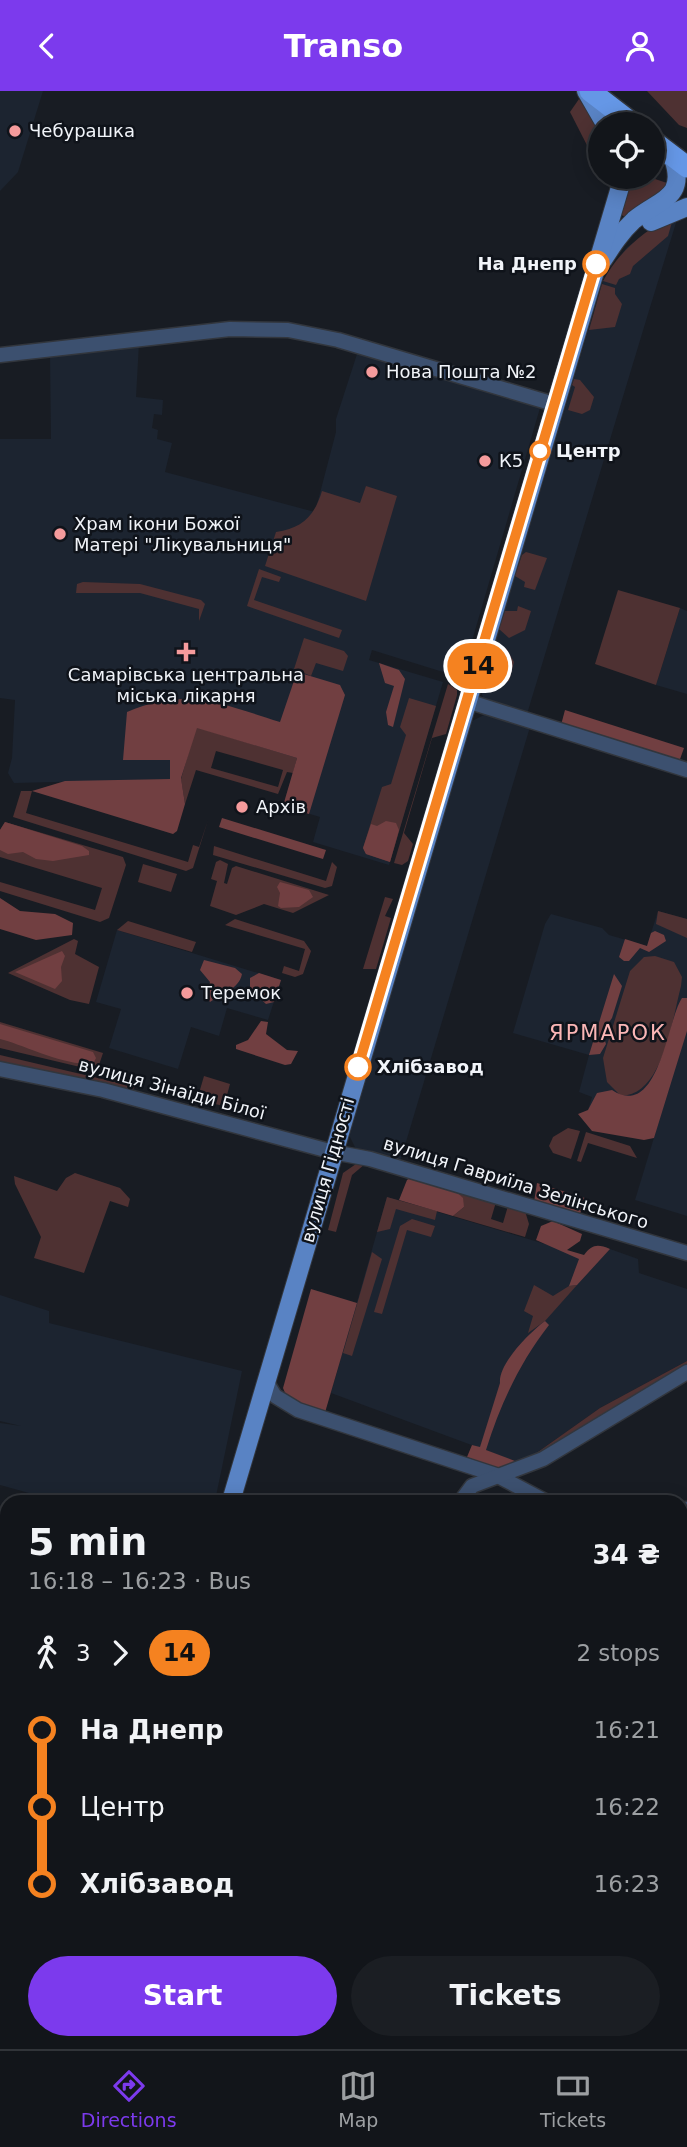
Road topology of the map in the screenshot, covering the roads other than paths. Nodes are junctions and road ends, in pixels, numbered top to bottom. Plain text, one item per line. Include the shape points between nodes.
1 (588, 91) edge
2 (599, 112) edge
3 (617, 112) edge
4 (671, 159) edge
5 (613, 189) edge
6 (619, 189) edge
7 (687, 207) edge
8 (611, 213) junction
9 (580, 315) junction
10 (0, 355) edge
11 (554, 404) junction
12 (467, 701) junction
13 (687, 770) edge
14 (0, 1069) edge
15 (333, 1152) junction
16 (687, 1253) edge
17 (687, 1372) edge
18 (265, 1381) junction
19 (496, 1475) junction
20 (233, 1495) edge
21 (465, 1495) edge
22 (534, 1495) edge

1 - 2 main road
1 - 3 highway
4 - 9 main road, вулиця Гідності via 679,173 672,196 635,220 613,244
5 - 8 main road, вулиця Гідності
6 - 8 main road, вулиця Гідності
7 - 9 main road, вулиця Гідності via 630,236 599,277
8 - 9 main road, вулиця Гідності
9 - 11 main road, вулиця Гідності
10 - 11 street via 230,329 288,330 338,340
11 - 12 main road, вулиця Гідності
12 - 13 street
12 - 15 main road, вулиця Гідності
14 - 15 street, вулиця Зінаїди Білої via 103,1090
15 - 16 street, вулиця Гавриїла Зелінського
15 - 18 main road, вулиця Гідності
17 - 19 street via 543,1459 519,1471
18 - 19 street via 275,1396 298,1411
18 - 20 main road, вулиця Гідності
19 - 21 street via 472,1486
19 - 22 street

